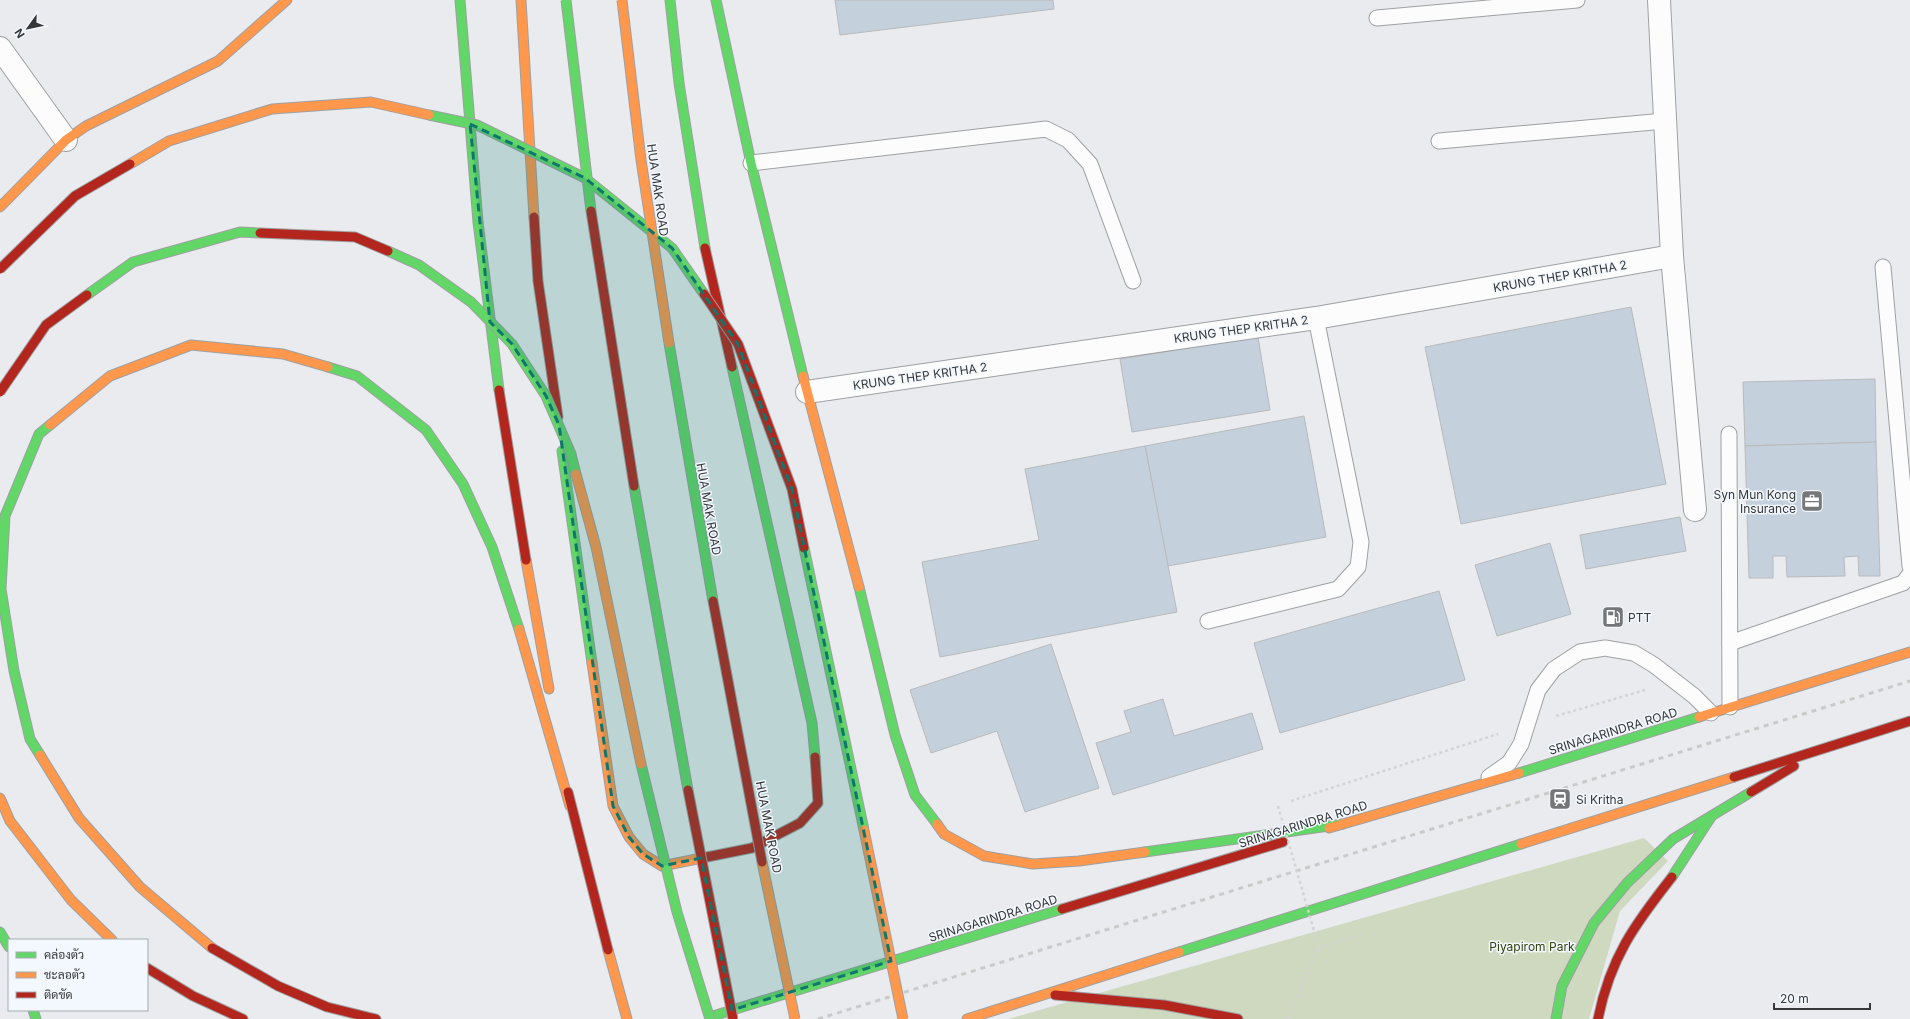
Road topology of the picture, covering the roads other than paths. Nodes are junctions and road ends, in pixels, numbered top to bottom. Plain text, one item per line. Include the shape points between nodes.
1 (287, 0) edge
2 (460, 0) edge
3 (521, 0) edge
4 (566, 0) edge
5 (622, 0) edge
6 (670, 0) edge
7 (716, 0) edge
8 (1577, 0) edge
9 (1660, 0) edge
10 (1378, 18) dead end
11 (0, 48) edge
12 (1666, 120) junction
13 (66, 140) junction
14 (1439, 141) dead end
15 (751, 163) junction
16 (0, 208) edge
17 (1672, 256) junction
18 (1884, 267) dead end
19 (0, 269) edge
20 (1133, 281) dead end
21 (1316, 318) junction
22 (0, 392) edge
23 (807, 392) junction
24 (1729, 434) dead end
25 (1695, 510) dead end
26 (1910, 566) edge
27 (1910, 574) edge
28 (1208, 621) dead end
29 (1730, 643) junction
30 (1910, 652) edge
31 (550, 696) dead end
32 (1730, 707) junction
33 (1711, 713) junction
34 (555, 719) dead end
35 (1910, 721) edge
36 (1822, 749) junction
37 (1479, 785) junction
38 (0, 798) edge
39 (570, 806) junction
40 (1711, 817) junction
41 (1343, 824) junction
42 (0, 932) edge
43 (111, 939) edge
44 (8, 945) edge
45 (148, 969) edge
46 (1044, 994) junction
47 (243, 1019) edge
48 (376, 1019) edge
49 (627, 1019) edge
50 (702, 1019) edge
51 (710, 1019) edge
52 (734, 1019) edge
53 (795, 1019) edge
54 (903, 1019) edge
55 (967, 1019) edge
56 (1238, 1019) edge
57 (1556, 1019) edge
58 (1598, 1019) edge

1 - 13 main road via 218,61 86,126
2 - 31 main road, bridge via 477,204 493,353
3 - 6 main road via 538,281 613,806 629,837 643,854 662,866 752,848 800,823 818,803 812,723 703,239
4 - 52 main road, bridge via 602,287 636,501 719,954
5 - 53 main road, HUA MAK ROAD, bridge via 656,263 692,483 740,744
7 - 15 main road
8 - 10 lane
9 - 12 street
11 - 13 street
12 - 14 lane
12 - 17 street
13 - 16 main road
15 - 20 lane via 1046,129 1068,140 1090,164
15 - 23 main road
17 - 21 street, KRUNG THEP KRITHA 2
17 - 25 street
18 - 26 lane
19 - 54 main road, bridge via 76,196 169,141 272,109 371,102 477,125 585,178 672,248 738,344 792,490
21 - 23 street, KRUNG THEP KRITHA 2
21 - 28 lane via 1361,542 1358,567 1338,589
22 - 51 main road, bridge via 46,325 133,262 240,232 355,237 420,265 470,302 512,344 546,396 571,454 596,547 648,794 678,912
23 - 41 main road via 855,570 894,735 915,795 944,834 984,856 1033,864 1078,861
24 - 29 lane
27 - 29 lane via 1903,584
29 - 32 lane
30 - 32 main road, SRINAGARINDRA ROAD
32 - 33 main road, SRINAGARINDRA ROAD
33 - 37 main road, SRINAGARINDRA ROAD
33 - 37 lane via 1694,696 1634,653 1605,648 1580,652 1554,669 1538,690 1521,744 1509,763
34 - 39 main road
35 - 36 main road
36 - 40 main road
36 - 46 main road
37 - 41 main road, SRINAGARINDRA ROAD
38 - 43 main road via 10,821 71,900
39 - 48 main road via 512,606 492,546 463,484 426,430 357,376 283,354 191,345 110,376 39,434 4,516 1,589 14,671 30,739 84,824 140,887 214,949 278,986 327,1007
39 - 49 main road
40 - 57 main road via 1673,839 1627,883 1594,923 1562,986
40 - 58 main road via 1678,869 1648,906 1613,963 1605,985
41 - 50 main road, SRINAGARINDRA ROAD
42 - 44 main road
45 - 47 main road via 178,989 224,1013
46 - 55 main road
46 - 56 main road via 1164,1005

